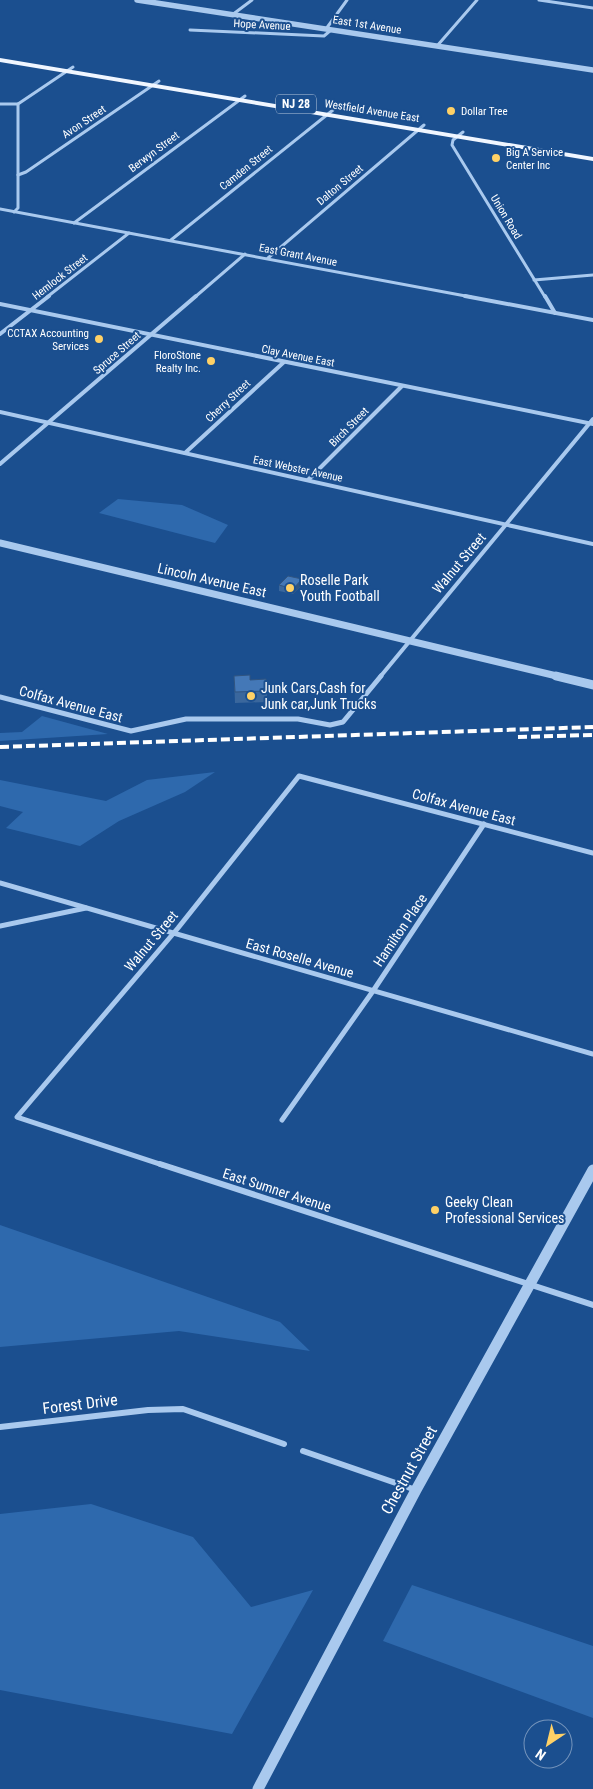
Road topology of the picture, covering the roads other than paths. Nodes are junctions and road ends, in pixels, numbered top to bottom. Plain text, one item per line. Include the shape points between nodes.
1 (137, 0) edge
2 (252, 0) edge
3 (347, 0) edge
4 (477, 0) edge
5 (539, 0) edge
6 (150, 1) edge
7 (593, 8) edge
8 (232, 14) junction
9 (190, 30) dead end
10 (329, 30) junction
11 (437, 46) junction
12 (0, 55) edge
13 (0, 60) edge
14 (70, 69) junction
15 (593, 70) edge
16 (156, 83) junction
17 (242, 98) junction
18 (0, 104) edge
19 (18, 104) junction
20 (330, 112) junction
21 (421, 128) junction
22 (460, 134) junction
23 (593, 153) edge
24 (593, 159) edge
25 (18, 175) junction
26 (0, 209) edge
27 (14, 212) junction
28 (74, 223) junction
29 (129, 233) junction
30 (171, 240) junction
31 (245, 254) junction
32 (268, 258) junction
33 (593, 275) edge
34 (534, 280) junction
35 (0, 304) edge
36 (32, 310) junction
37 (555, 313) junction
38 (593, 320) edge
39 (0, 334) edge
40 (150, 335) junction
41 (284, 362) junction
42 (402, 386) junction
43 (0, 412) edge
44 (593, 419) edge
45 (48, 423) junction
46 (591, 424) edge
47 (185, 453) junction
48 (0, 464) edge
49 (308, 480) junction
50 (506, 524) junction
51 (0, 543) edge
52 (593, 544) edge
53 (410, 640) junction
54 (593, 684) edge
55 (0, 697) edge
56 (344, 722) joint
57 (299, 776) joint
58 (484, 824) junction
59 (593, 852) edge
60 (0, 883) edge
61 (89, 907) junction
62 (0, 926) edge
63 (172, 934) junction
64 (373, 991) junction
65 (593, 1054) edge
66 (17, 1117) joint
67 (282, 1120) dead end
68 (593, 1170) edge
69 (531, 1284) junction
70 (593, 1305) edge
71 (0, 1427) edge
72 (284, 1444) dead end
73 (303, 1451) dead end
74 (416, 1490) junction
75 (258, 1789) edge

1 - 6 street, East 1st Avenue
2 - 8 street
3 - 10 street
4 - 11 street
5 - 7 street
6 - 8 street, East 1st Avenue
8 - 10 street, East 1st Avenue
9 - 10 street, Hope Avenue via 324,36
10 - 11 street, East 1st Avenue
11 - 15 street, East 1st Avenue
12 - 14 main road, Westfield Avenue East / NJ 28
13 - 14 main road, Westfield Avenue East / NJ 28
14 - 16 main road, Westfield Avenue East / NJ 28
14 - 19 street
16 - 17 main road, Westfield Avenue East / NJ 28
16 - 25 street, Avon Street
17 - 20 main road, Westfield Avenue East / NJ 28
17 - 28 street, Berwyn Street
18 - 19 street
19 - 25 street
20 - 21 main road, Westfield Avenue East / NJ 28
20 - 30 street, Camden Street
21 - 22 main road, Westfield Avenue East / NJ 28
21 - 32 street, Dalton Street
22 - 23 main road, Westfield Avenue East / NJ 28
22 - 24 main road, Westfield Avenue East / NJ 28
22 - 34 street, Union Road via 452,145
25 - 27 street via 18,208
26 - 27 street, East Grant Avenue
27 - 28 street, East Grant Avenue
28 - 29 street, East Grant Avenue
29 - 30 street, East Grant Avenue
29 - 36 street, Hemlock Street
30 - 31 street, East Grant Avenue
31 - 32 street, East Grant Avenue
31 - 40 street, Spruce Street
32 - 37 street, East Grant Avenue
33 - 34 street
34 - 37 street, Union Road
35 - 36 street, Clay Avenue East
36 - 39 street, Hemlock Street
36 - 40 street, Clay Avenue East
37 - 38 street, East Grant Avenue
40 - 41 street, Clay Avenue East
40 - 45 street, Spruce Street
41 - 42 street, Clay Avenue East
41 - 47 street, Cherry Street
42 - 46 street, Clay Avenue East
42 - 49 street, Birch Street
43 - 45 street, East Webster Avenue
44 - 46 street, Walnut Street
45 - 47 street, East Webster Avenue
45 - 48 street, Spruce Street
46 - 50 street, Walnut Street
47 - 49 street, East Webster Avenue
49 - 50 street, East Webster Avenue
50 - 52 street, East Webster Avenue
50 - 53 street, Walnut Street
51 - 53 street, Lincoln Avenue East
53 - 54 street, Lincoln Avenue East
53 - 56 street, Walnut Street
55 - 56 street, Colfax Avenue East via 131,731 186,719 298,719 330,725
57 - 58 street, Colfax Avenue East
57 - 63 street, Walnut Street
58 - 59 street, Colfax Avenue East
58 - 64 street, Hamilton Place
60 - 61 street, East Roselle Avenue
61 - 62 street
61 - 63 street, East Roselle Avenue
63 - 64 street, East Roselle Avenue
63 - 66 street, Walnut Street
64 - 65 street, East Roselle Avenue
64 - 67 street, Hamilton Place
66 - 69 street, East Sumner Avenue
68 - 69 street, Chestnut Street
69 - 70 street, East Sumner Avenue
69 - 74 street, Chestnut Street
71 - 72 street, Forest Drive via 148,1410 183,1410
73 - 74 street
74 - 75 street, Chestnut Street

